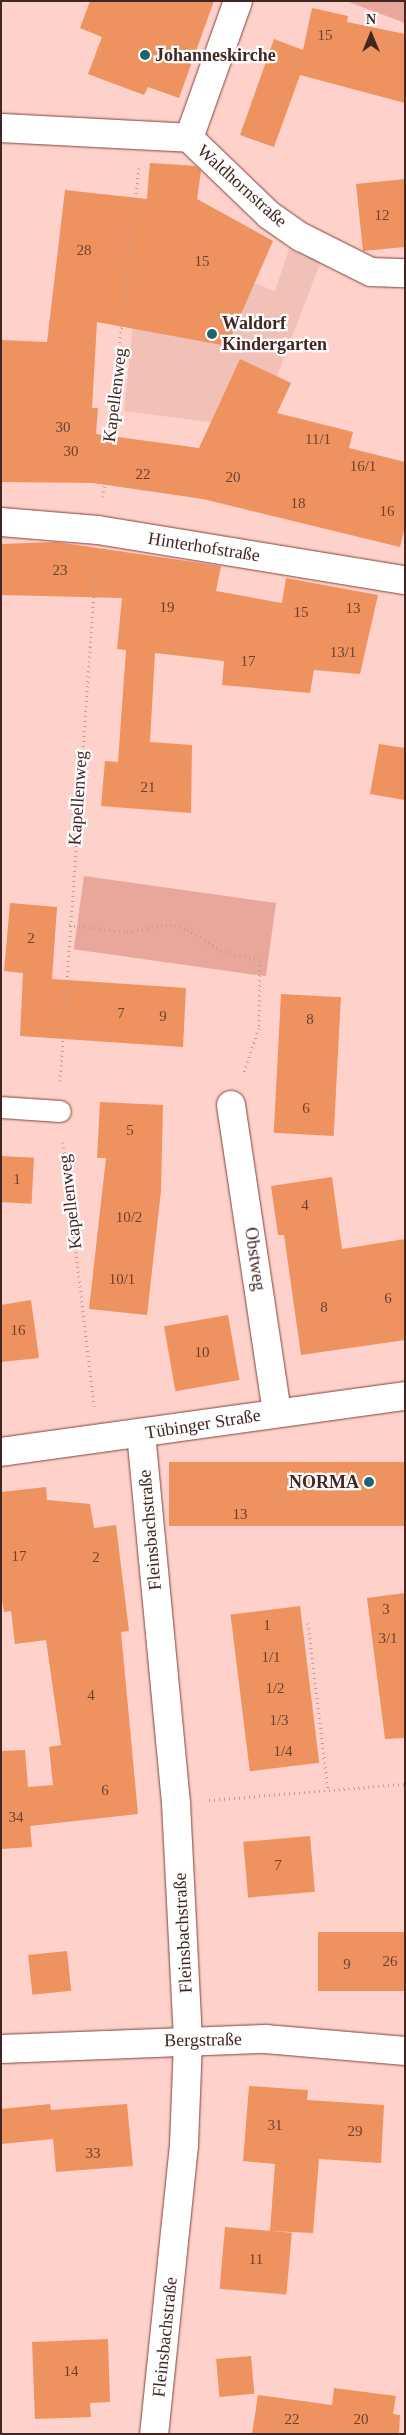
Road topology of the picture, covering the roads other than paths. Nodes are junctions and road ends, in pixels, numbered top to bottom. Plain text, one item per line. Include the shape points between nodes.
1 (238, 1) edge
2 (1, 128) edge
3 (189, 138) junction
4 (405, 273) edge
5 (1, 522) edge
6 (405, 580) edge
7 (231, 1105) road end
8 (1, 1107) edge
9 (60, 1110) road end
10 (405, 1396) edge
11 (277, 1412) junction
12 (141, 1433) junction
13 (1, 1452) edge
14 (188, 2041) junction
15 (1, 2049) edge
16 (405, 2051) edge
17 (154, 2434) edge

1 - 3 street
2 - 3 street
3 - 4 street, Waldhornstraße via 269,215 301,238 371,272
5 - 6 street, Hinterhofstraße via 98,530
7 - 11 street, Obstweg
8 - 9 lane
10 - 11 street, Tübinger Straße
11 - 12 street, Tübinger Straße
12 - 13 street, Tübinger Straße
12 - 14 street, Fleinsbachstraße via 176,1803
14 - 15 street, Bergstraße
14 - 16 street, Bergstraße via 265,2039
14 - 17 street, Fleinsbachstraße via 184,2144

